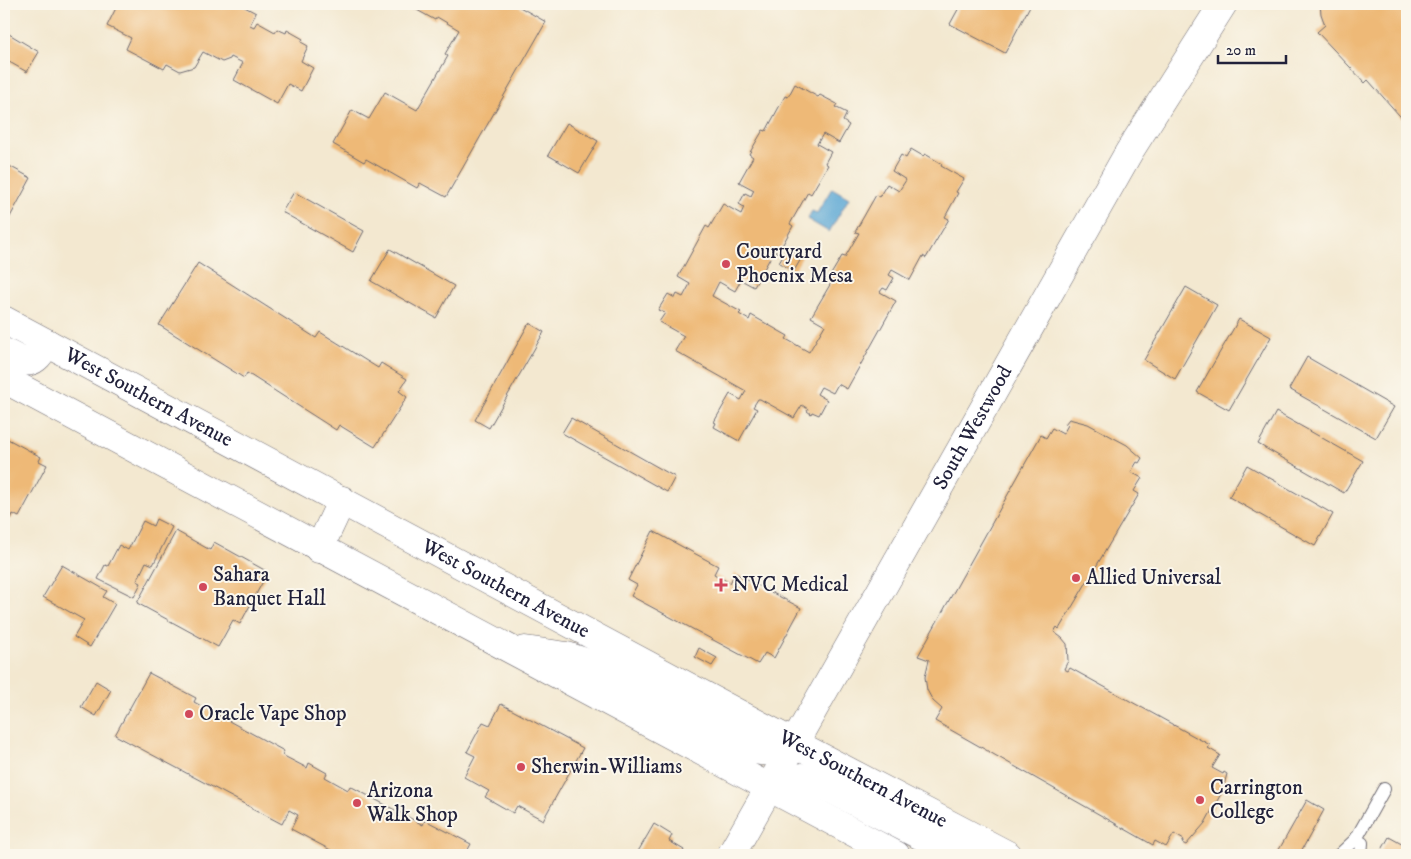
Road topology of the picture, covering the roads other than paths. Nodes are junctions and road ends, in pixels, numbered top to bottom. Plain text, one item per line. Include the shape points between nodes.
1 (1223, 4) edge
2 (4, 320) edge
3 (47, 343) junction
4 (4, 352) edge
5 (4, 379) edge
6 (342, 500) junction
7 (319, 549) junction
8 (504, 647) junction
9 (794, 743) junction
10 (769, 788) junction
11 (1384, 789) dead end
12 (1356, 839) junction
13 (731, 855) edge
14 (896, 855) edge
15 (958, 855) edge
16 (1008, 855) edge
17 (1339, 855) edge
18 (1350, 855) edge
19 (1361, 855) edge

1 - 9 main road, South Westwood via 1129,152
2 - 3 main road, West Southern Avenue
3 - 4 main road via 37,359 32,361 21,361
3 - 6 main road, West Southern Avenue
5 - 7 main road
6 - 7 main road
6 - 9 main road, West Southern Avenue
7 - 8 main road
8 - 9 main road via 567,656 591,664 758,752 775,751
8 - 10 main road
9 - 10 main road, South Westwood
9 - 16 main road, West Southern Avenue
10 - 13 main road, South Westwood
10 - 14 main road
10 - 15 main road via 802,778 814,780
11 - 12 lane
12 - 17 lane
12 - 18 lane
12 - 19 lane via 1362,843

